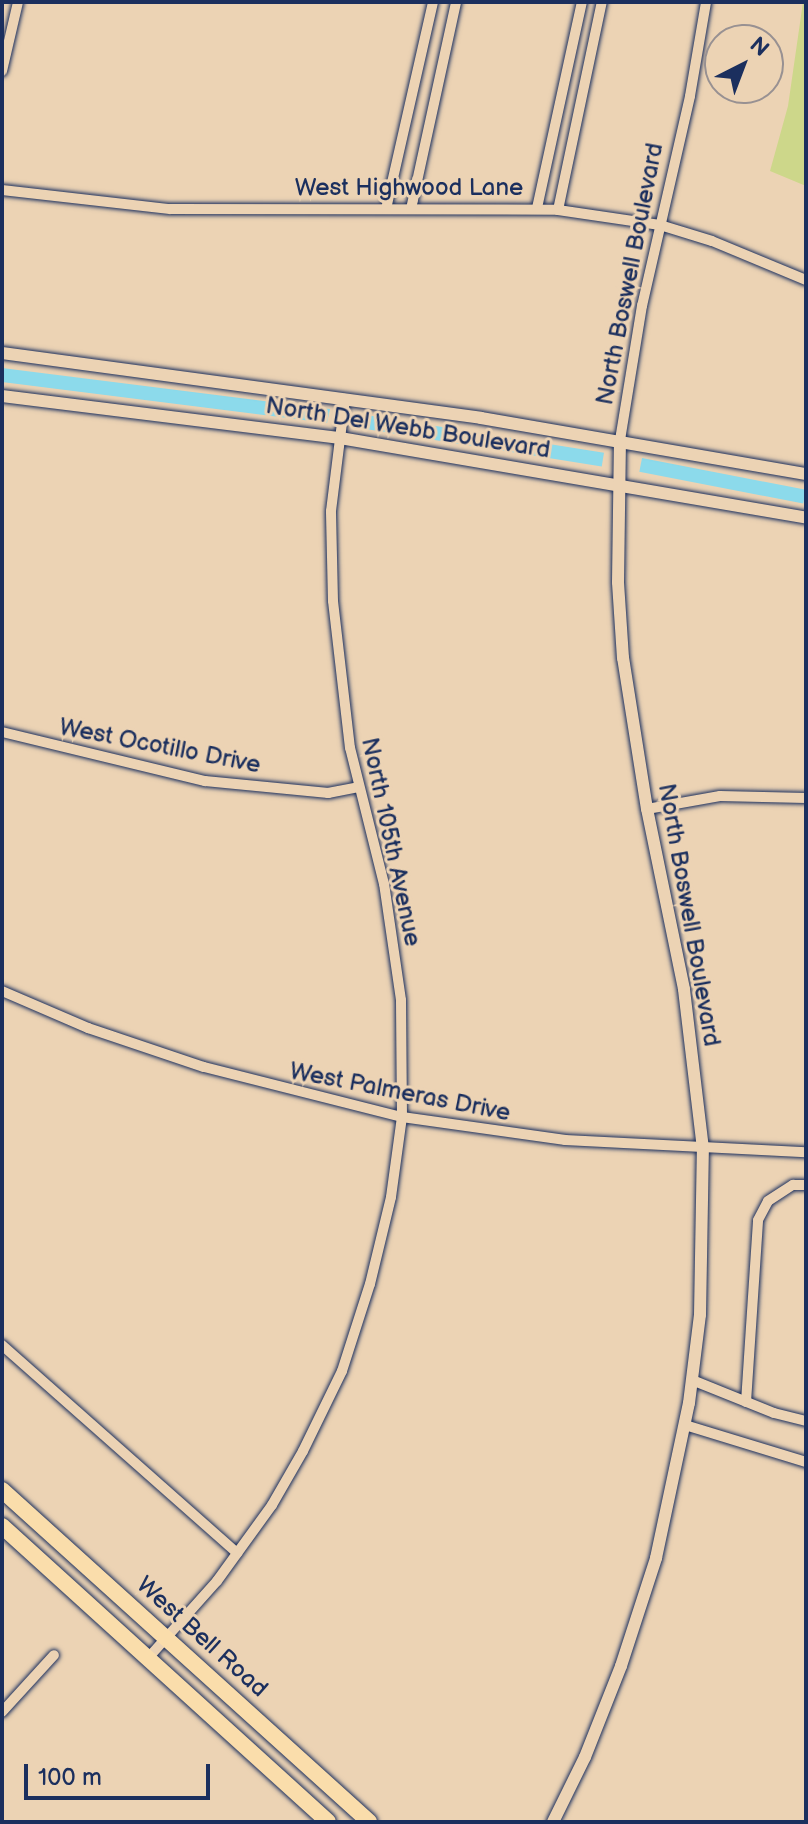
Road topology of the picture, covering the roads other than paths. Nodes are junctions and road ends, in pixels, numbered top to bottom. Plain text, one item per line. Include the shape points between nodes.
1 (18, 2) edge
2 (433, 2) edge
3 (456, 2) edge
4 (582, 2) edge
5 (602, 2) edge
6 (706, 2) edge
7 (2, 71) edge
8 (2, 190) edge
9 (537, 208) junction
10 (386, 209) junction
11 (411, 209) junction
12 (558, 210) junction
13 (660, 225) junction
14 (806, 280) edge
15 (2, 353) edge
16 (2, 396) edge
17 (345, 399) junction
18 (340, 438) junction
19 (620, 440) junction
20 (806, 474) edge
21 (618, 483) junction
22 (806, 518) edge
23 (2, 732) edge
24 (358, 787) junction
25 (806, 798) edge
26 (647, 809) junction
27 (2, 991) edge
28 (402, 1117) junction
29 (703, 1149) junction
30 (806, 1152) edge
31 (806, 1185) edge
32 (2, 1345) edge
33 (692, 1380) junction
34 (746, 1402) junction
35 (806, 1421) edge
36 (685, 1425) junction
37 (806, 1462) edge
38 (2, 1490) edge
39 (2, 1526) edge
40 (237, 1553) junction
41 (167, 1637) junction
42 (54, 1655) dead end
43 (149, 1657) junction
44 (2, 1712) edge
45 (328, 1822) edge
46 (369, 1822) edge
47 (553, 1822) edge

1 - 7 street
2 - 10 street
3 - 11 street
4 - 9 street
5 - 12 street
6 - 13 street, North Boswell Boulevard
8 - 10 street, West Highwood Lane via 170,209
9 - 11 street, West Highwood Lane
9 - 12 street, West Highwood Lane
10 - 11 street, West Highwood Lane
12 - 13 street, West Highwood Lane
13 - 14 street, West Highwood Lane
13 - 19 street, North Boswell Boulevard
15 - 17 street, North Del Webb Boulevard
16 - 18 street, North Del Webb Boulevard
17 - 18 street, North 105th Avenue
17 - 19 street, North Del Webb Boulevard
18 - 21 street, North Del Webb Boulevard
18 - 24 street, North 105th Avenue via 331,511 333,601 340,684
19 - 20 street, North Del Webb Boulevard
19 - 21 street, North Boswell Boulevard
21 - 22 street, North Del Webb Boulevard
21 - 26 street, North Boswell Boulevard via 623,658
23 - 24 street, West Ocotillo Drive via 205,781 328,793
24 - 28 street, North 105th Avenue via 384,884 401,1000
25 - 26 street via 720,796
26 - 29 street, North Boswell Boulevard via 684,989
27 - 28 street, West Palmeras Drive via 178,1059
28 - 29 street, West Palmeras Drive via 516,1136
28 - 40 street, North 105th Avenue via 391,1197 342,1371 303,1451
29 - 30 street, West Palmeras Drive
29 - 33 street, North Boswell Boulevard via 700,1315
31 - 34 street via 793,1185 768,1201 758,1220
32 - 40 street
33 - 34 street
33 - 36 street, North Boswell Boulevard
34 - 35 street
36 - 37 street
36 - 47 street, North Boswell Boulevard via 639,1615 585,1757
38 - 41 main road, West Bell Road
39 - 43 main road
40 - 41 street, North 105th Avenue
41 - 43 street, North 105th Avenue
41 - 46 main road, West Bell Road
42 - 44 street
43 - 45 main road

